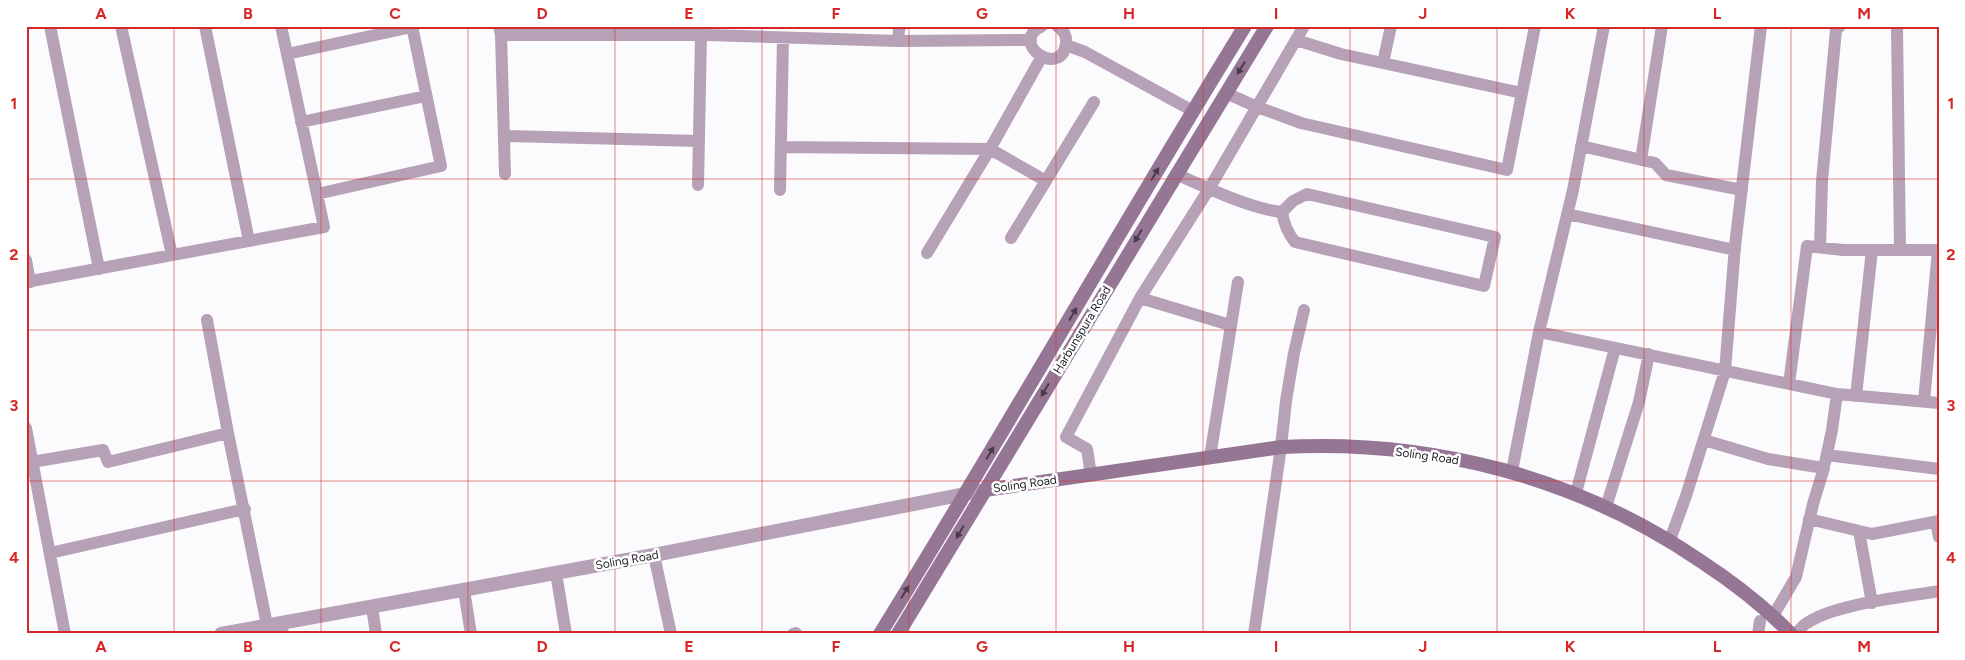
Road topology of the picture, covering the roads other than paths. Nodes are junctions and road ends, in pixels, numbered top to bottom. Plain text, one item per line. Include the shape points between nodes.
1 (50, 26) edge
2 (121, 26) edge
3 (205, 26) edge
4 (281, 26) edge
5 (901, 26) edge
6 (1245, 26) edge
7 (1267, 26) edge
8 (1304, 26) edge
9 (1391, 26) edge
10 (1535, 26) edge
11 (1604, 26) edge
12 (1662, 26) edge
13 (1761, 26) edge
14 (1840, 26) edge
15 (1898, 26) edge
16 (412, 27) edge
17 (1060, 27) edge
18 (1036, 30) edge
19 (500, 31) edge
20 (705, 32) edge
21 (783, 38) junction
22 (1296, 40) junction
23 (898, 41) junction
24 (1066, 45) junction
25 (287, 54) junction
26 (1041, 58) junction
27 (1383, 63) junction
28 (1522, 92) junction
29 (1226, 93) junction
30 (426, 96) junction
31 (1094, 102) dead end
32 (1257, 107) junction
33 (1193, 111) junction
34 (301, 122) junction
35 (504, 136) junction
36 (699, 141) junction
37 (1582, 146) junction
38 (781, 147) junction
39 (990, 149) junction
40 (1641, 160) junction
41 (505, 174) dead end
42 (1176, 174) junction
43 (1046, 181) junction
44 (698, 185) dead end
45 (1209, 189) junction
46 (780, 190) dead end
47 (1742, 190) junction
48 (317, 194) junction
49 (1282, 212) junction
50 (1568, 214) junction
51 (1011, 238) dead end
52 (249, 241) junction
53 (1820, 248) junction
54 (1735, 250) junction
55 (1872, 250) junction
56 (1900, 250) junction
57 (1938, 250) edge
58 (927, 253) dead end
59 (172, 255) junction
60 (26, 260) edge
61 (99, 269) junction
62 (28, 282) edge
63 (1238, 282) dead end
64 (1140, 298) junction
65 (1304, 310) dead end
66 (207, 320) dead end
67 (1230, 325) junction
68 (1539, 332) junction
69 (1615, 348) junction
70 (1649, 354) junction
71 (1725, 371) junction
72 (1789, 384) junction
73 (1837, 394) junction
74 (1856, 396) junction
75 (1924, 402) junction
76 (1939, 403) edge
77 (26, 428) edge
78 (228, 432) junction
79 (1704, 440) junction
80 (1281, 447) junction
81 (1827, 455) junction
82 (1210, 457) junction
83 (29, 462) edge
84 (1824, 468) junction
85 (1939, 468) edge
86 (1512, 471) junction
87 (1091, 475) junction
88 (985, 490) junction
89 (1576, 493) junction
90 (966, 494) junction
91 (1606, 507) junction
92 (244, 509) junction
93 (1809, 520) junction
94 (1937, 521) edge
95 (1859, 531) junction
96 (1939, 537) edge
97 (1670, 540) junction
98 (50, 552) junction
99 (654, 555) junction
100 (556, 573) junction
101 (464, 590) junction
102 (1939, 592) edge
103 (1872, 603) junction
104 (372, 607) junction
105 (1766, 618) junction
106 (277, 627) edge
107 (65, 634) edge
108 (221, 634) edge
109 (376, 634) edge
110 (472, 634) edge
111 (566, 634) edge
112 (671, 634) edge
113 (880, 634) edge
114 (898, 634) edge
115 (1254, 634) edge
116 (1758, 634) edge
117 (1790, 634) edge
118 (1796, 634) edge

1 - 61 street
2 - 59 street
3 - 52 street
4 - 25 street
5 - 23 street
6 - 33 main road, Harbunspura Road
7 -> 29 main road, Harbunspura Road
8 - 22 street
9 - 27 street
10 - 28 street
11 - 37 street
12 - 40 street
13 - 47 street
14 - 53 street via 1836,30 1822,180
15 - 56 street
16 - 25 street
16 - 30 street
17 - 24 street
18 - 23 street
18 - 26 street via 1032,47
19 - 20 street
19 - 35 street
20 - 21 street
20 - 36 street
21 - 23 street
21 - 38 street
22 - 27 street
22 - 32 street
24 - 26 street via 1056,57
24 - 33 street via 1085,52
25 - 34 street
26 - 39 street
27 - 28 street
28 - 32 street via 1507,170 1300,123
29 - 32 street
29 - 42 main road, Harbunspura Road
30 - 34 street
30 - 48 street via 441,166
31 - 43 street
32 - 45 street
90 -> 33 main road, Harbunspura Road
34 - 48 street
35 - 36 street
35 - 41 street
36 - 44 street
37 - 40 street
37 - 50 street
38 - 39 street
38 - 46 street
39 - 43 street
39 - 58 street
40 - 47 street via 1655,163 1666,175
42 - 45 street
42 -> 88 main road, Harbunspura Road
43 - 51 street
45 - 49 street via 1270,211
45 - 64 street
47 - 54 street
48 - 52 street via 324,227
49 - 49 street via 1307,194 1495,237 1484,286 1295,242 1288,234
50 - 54 street
50 - 68 street
52 - 59 street
53 - 55 street
53 - 72 street via 1807,246
54 - 71 street
55 - 56 street
55 - 74 street
56 - 57 street
57 - 75 street
59 - 61 street
60 - 62 street
61 - 62 street
63 - 67 street
64 - 67 street
64 - 87 street via 1066,437 1087,450
65 - 80 street via 1292,362
66 - 78 street
67 - 82 street
68 - 69 street
68 - 86 street
69 - 70 street
69 - 89 street
70 - 71 street
70 - 91 street via 1639,402
71 - 72 street
71 - 79 street
72 - 73 street
73 - 74 street
73 - 81 street
74 - 75 street
75 - 76 street
77 - 83 street
78 - 83 street via 108,462 103,450
78 - 92 street
79 - 84 street via 1768,459
79 - 97 street
80 - 82 main road, Soling Road
80 - 86 main road, Soling Road via 1330,446 1407,452
80 - 115 street
81 - 84 street
81 - 85 street
82 - 87 main road, Soling Road
83 - 98 street
84 - 93 street
86 - 89 main road, Soling Road
87 - 88 main road, Soling Road
88 - 90 street, Soling Road
88 -> 114 main road, Harbunspura Road
89 - 91 main road, Soling Road
90 - 99 street, Soling Road
113 -> 90 main road, Harbunspura Road
91 - 97 main road, Soling Road
92 - 98 street
92 - 106 street
93 - 95 street
93 - 105 street via 1796,577
94 - 95 street via 1872,534
94 - 96 street
95 - 103 street
97 - 105 main road, Soling Road via 1722,575
98 - 107 street
99 - 100 street, Soling Road
99 - 112 street
100 - 101 street, Soling Road
100 - 111 street
101 - 104 street, Soling Road
101 - 110 street
102 - 103 street
103 - 118 street via 1826,614 1806,623
104 - 106 street, Soling Road
104 - 109 street
105 - 116 street
105 - 117 main road, Soling Road
106 - 108 street, Soling Road

